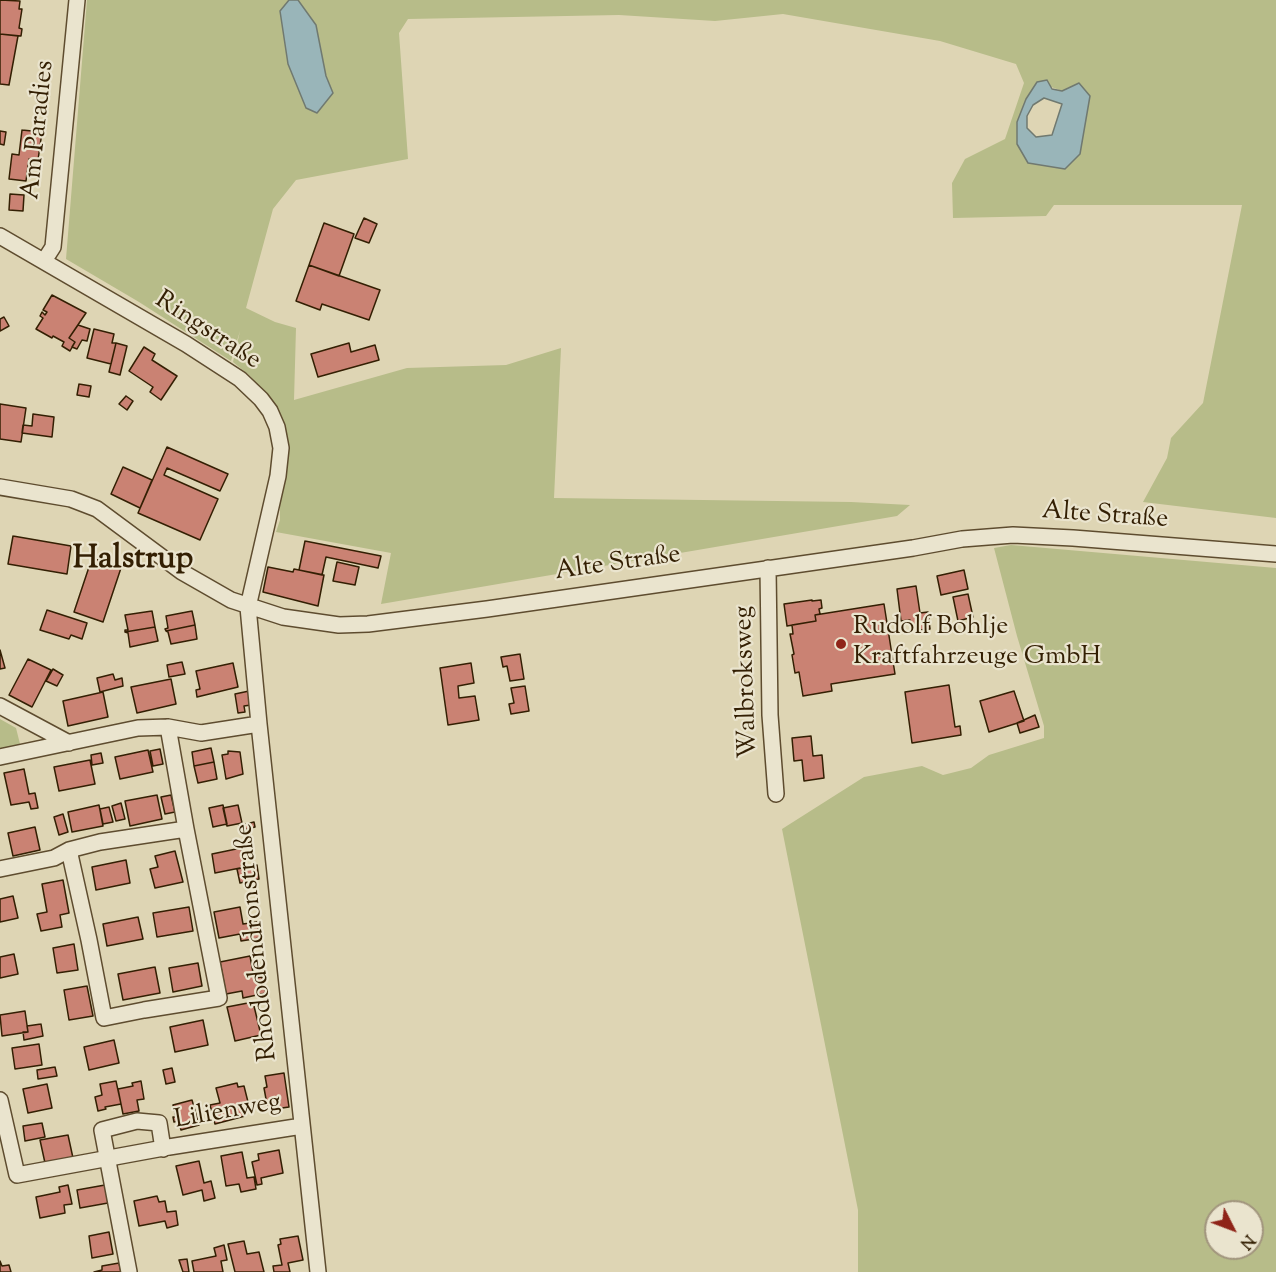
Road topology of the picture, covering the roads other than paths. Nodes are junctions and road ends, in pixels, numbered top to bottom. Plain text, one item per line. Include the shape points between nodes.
1 (77, 0) edge
2 (0, 236) edge
3 (44, 261) junction
4 (0, 487) edge
5 (1276, 554) edge
6 (768, 567) junction
7 (248, 607) junction
8 (0, 706) edge
9 (258, 724) junction
10 (168, 727) junction
11 (69, 743) junction
12 (0, 757) edge
13 (776, 794) dead end
14 (186, 829) junction
15 (69, 850) junction
16 (0, 869) edge
17 (0, 1100) edge
18 (302, 1126) junction
19 (163, 1149) junction
20 (108, 1159) junction
21 (129, 1272) edge
22 (318, 1272) edge

1 - 3 street, Am Paradies via 53,247
2 - 3 street, Ringstraße
3 - 7 street, Ringstraße via 240,379 270,411 281,448 279,467
4 - 7 street, Alte Straße via 71,499 97,510 196,582
5 - 6 street, Alte Straße via 1013,535
6 - 7 street, Alte Straße via 368,624 300,620
6 - 13 street, Walbroksweg via 770,715
7 - 9 street, Rhododendronstraße
8 - 11 street
9 - 10 street via 201,733
9 - 18 street, Rhododendronstraße
10 - 11 street via 138,728
10 - 14 street
11 - 12 street
14 - 15 street
14 - 15 street via 219,998 104,1018
15 - 16 street via 54,858
17 - 20 street via 17,1175
18 - 19 street, Lilienweg
18 - 22 street, Rhododendronstraße
19 - 20 street, Lilienweg
19 - 20 street, Lilienweg via 159,1123 137,1120 102,1130
20 - 21 street

